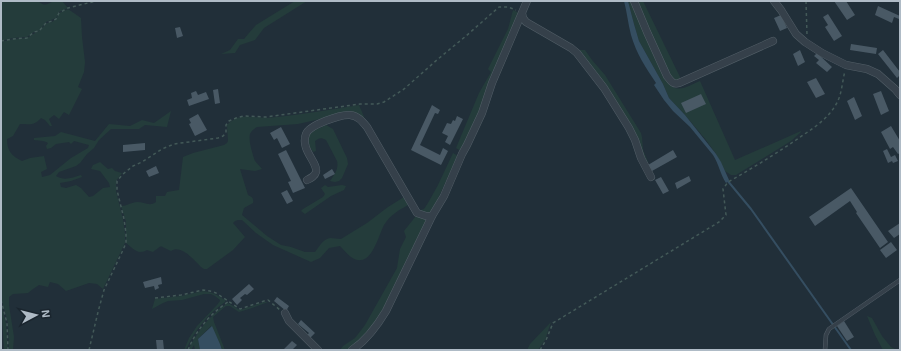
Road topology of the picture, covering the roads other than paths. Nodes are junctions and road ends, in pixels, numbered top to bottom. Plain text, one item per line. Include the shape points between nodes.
1 (527, 1) edge
2 (634, 1) edge
3 (774, 1) edge
4 (522, 13) junction
5 (773, 41) dead end
6 (900, 95) edge
7 (651, 177) dead end
8 (307, 180) dead end
9 (432, 216) junction
10 (900, 280) edge
11 (285, 313) road end
12 (318, 350) edge
13 (352, 350) edge
14 (826, 350) edge

1 - 4 street
2 - 5 street via 667,76 675,84
3 - 6 street via 796,34 805,42 846,65 878,74
4 - 7 street via 526,22 571,48 604,88 629,128
4 - 9 street via 482,113 444,196
8 - 9 street via 314,176 316,168 304,141 307,132 315,125 342,115 355,116 367,127 417,213
9 - 13 street via 379,323 363,342
10 - 14 lane via 829,329 826,334
11 - 12 street via 289,321

